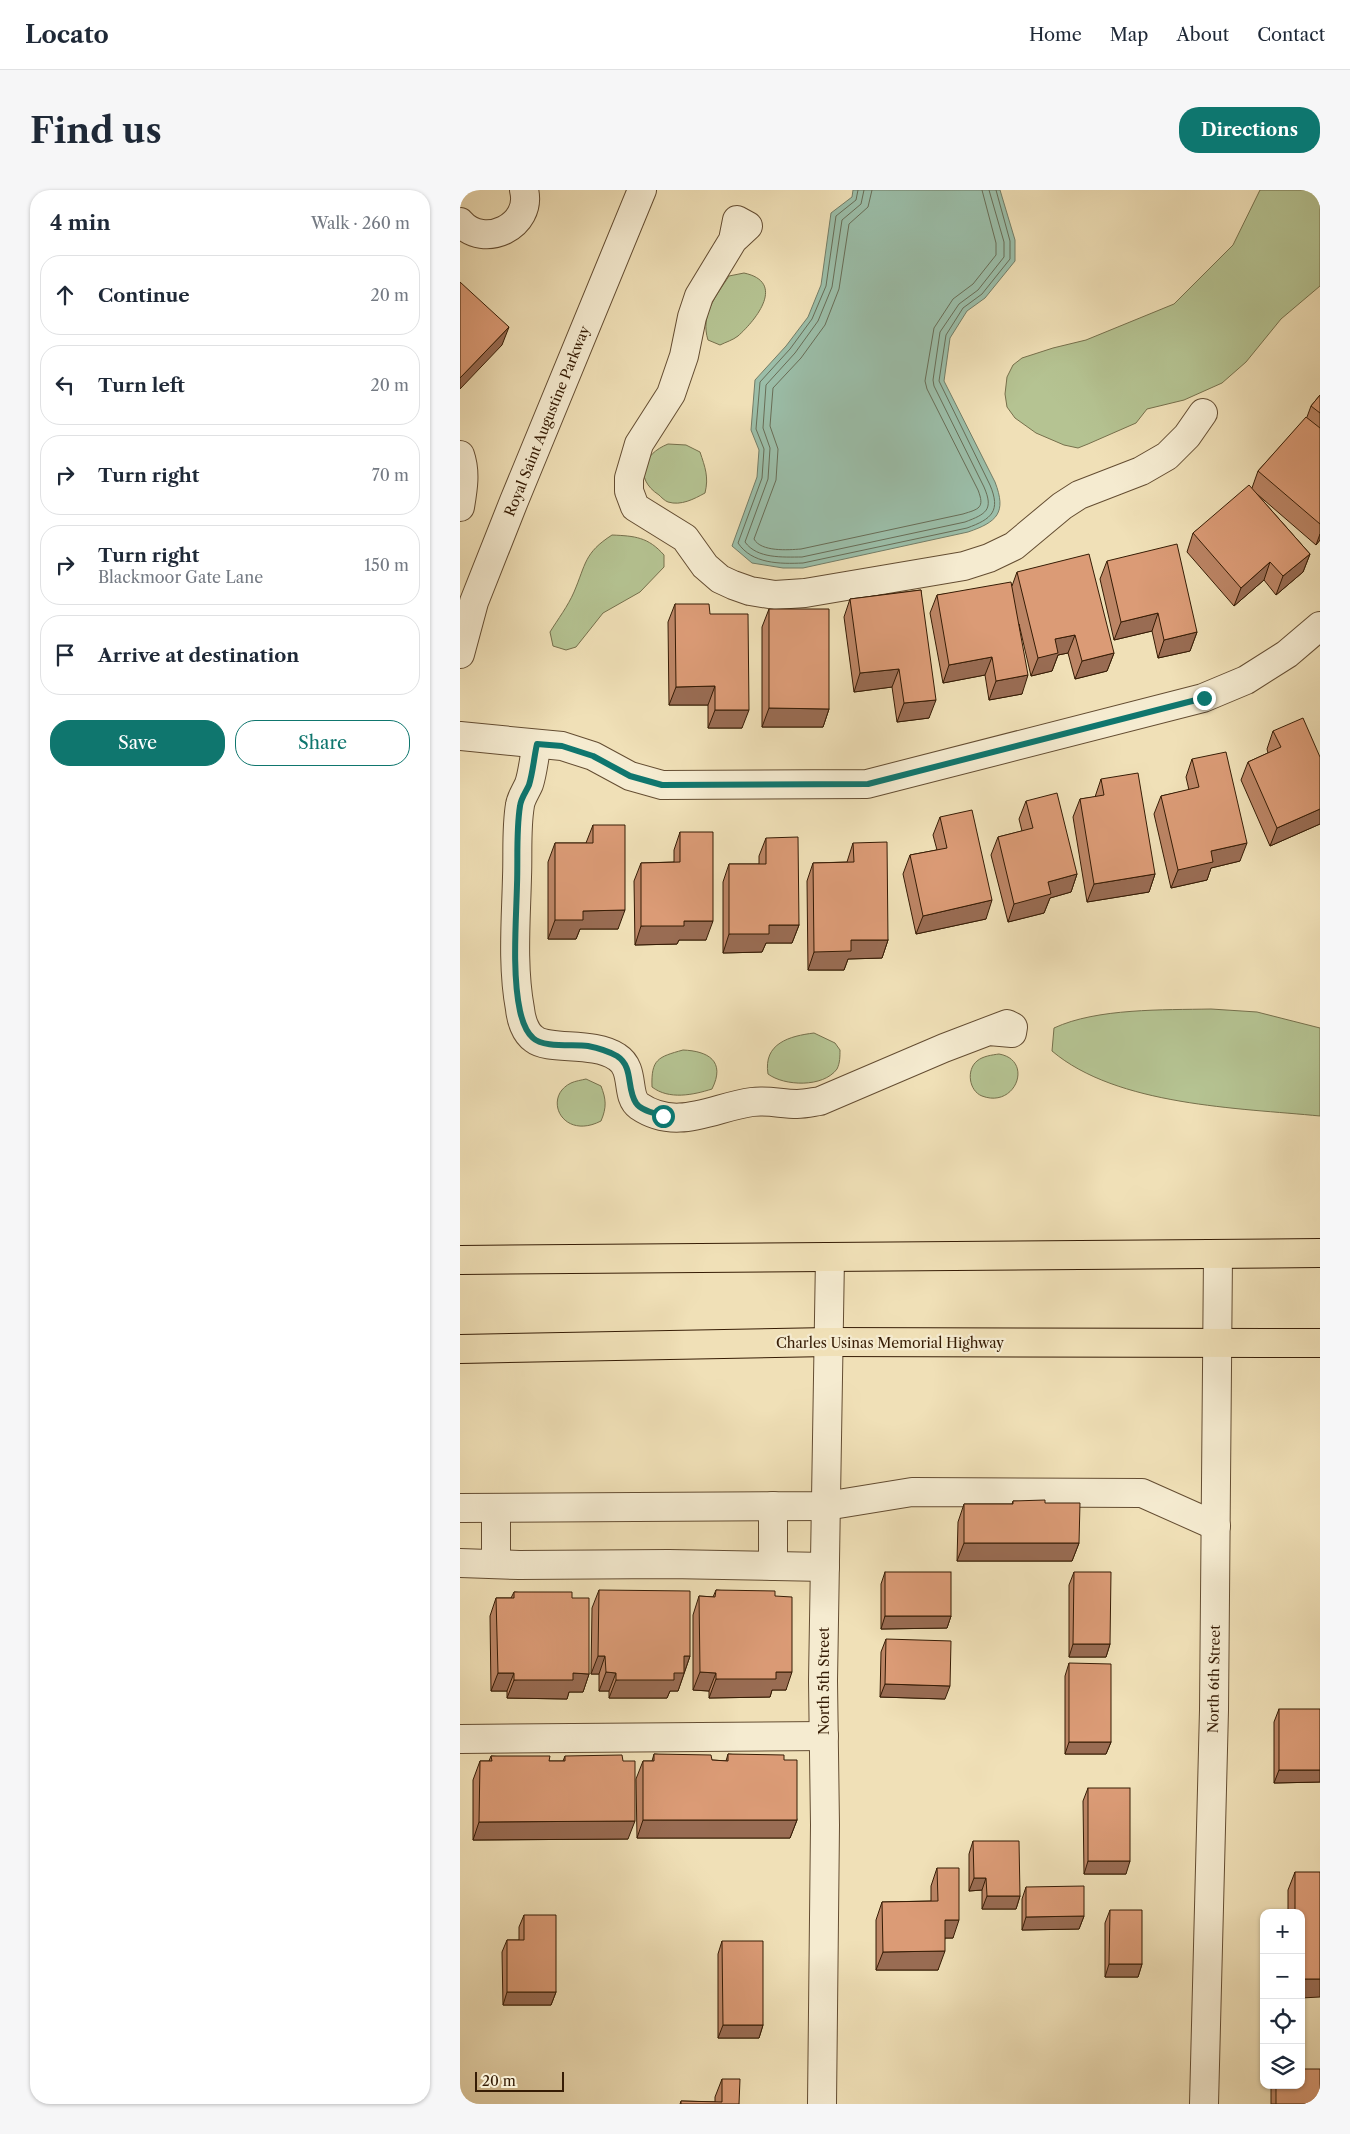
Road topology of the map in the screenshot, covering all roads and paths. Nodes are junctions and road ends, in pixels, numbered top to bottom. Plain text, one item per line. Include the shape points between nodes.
1 (524, 190) edge
2 (642, 190) edge
3 (460, 222) edge
4 (733, 240) dead end
5 (1203, 413) dead end
6 (460, 455) edge
7 (460, 507) edge
8 (1320, 626) edge
9 (460, 654) edge
10 (460, 736) edge
11 (537, 744) junction
12 (989, 1031) dead end
13 (1320, 1253) edge
14 (1218, 1255) junction
15 (830, 1257) junction
16 (460, 1260) edge
17 (829, 1342) junction
18 (1320, 1343) edge
19 (1218, 1344) junction
20 (460, 1349) edge
21 (773, 1506) junction
22 (826, 1506) junction
23 (460, 1508) edge
24 (496, 1508) junction
25 (1216, 1526) junction
26 (460, 1563) edge
27 (496, 1564) junction
28 (773, 1566) junction
29 (825, 1567) junction
30 (824, 1736) junction
31 (460, 1739) edge
32 (822, 2104) edge
33 (1204, 2104) edge

1 - 3 street via 522,212 513,225 499,233 483,235 465,228
2 - 9 street, Royal Saint Augustine Parkway via 474,602
4 - 5 street via 699,296 671,394 648,427 632,463 629,491 635,507 685,538 705,566 720,579 750,592 775,595 805,593 964,566 989,558 1014,546 1079,495 1142,471 1167,456
6 - 7 street via 464,465 464,484
8 - 11 street via 1287,654 1254,675 1204,698 868,784 662,785 630,776 593,756 562,746
10 - 11 street
11 - 12 street via 529,784 520,804 516,926 520,1010 527,1031 534,1040 608,1051 624,1061 637,1104 649,1112 681,1118 751,1103 820,1101
13 - 14 highway
14 - 15 highway
14 - 19 street, North 6th Street
15 - 16 highway
15 - 17 street, North 5th Street
17 - 19 highway, Charles Usinas Memorial Highway
17 - 20 highway, Charles Usinas Memorial Highway
17 - 22 street, North 5th Street
18 - 19 highway, Charles Usinas Memorial Highway
19 - 25 street, North 6th Street
21 - 22 street
21 - 24 street
21 - 28 street
22 - 25 street via 912,1492 1142,1493
22 - 29 street, North 5th Street
23 - 24 street
24 - 27 street
25 - 33 street, North 6th Street
26 - 27 street
27 - 28 street
28 - 29 street
29 - 30 street, North 5th Street
30 - 31 street
30 - 32 street, North 5th Street

